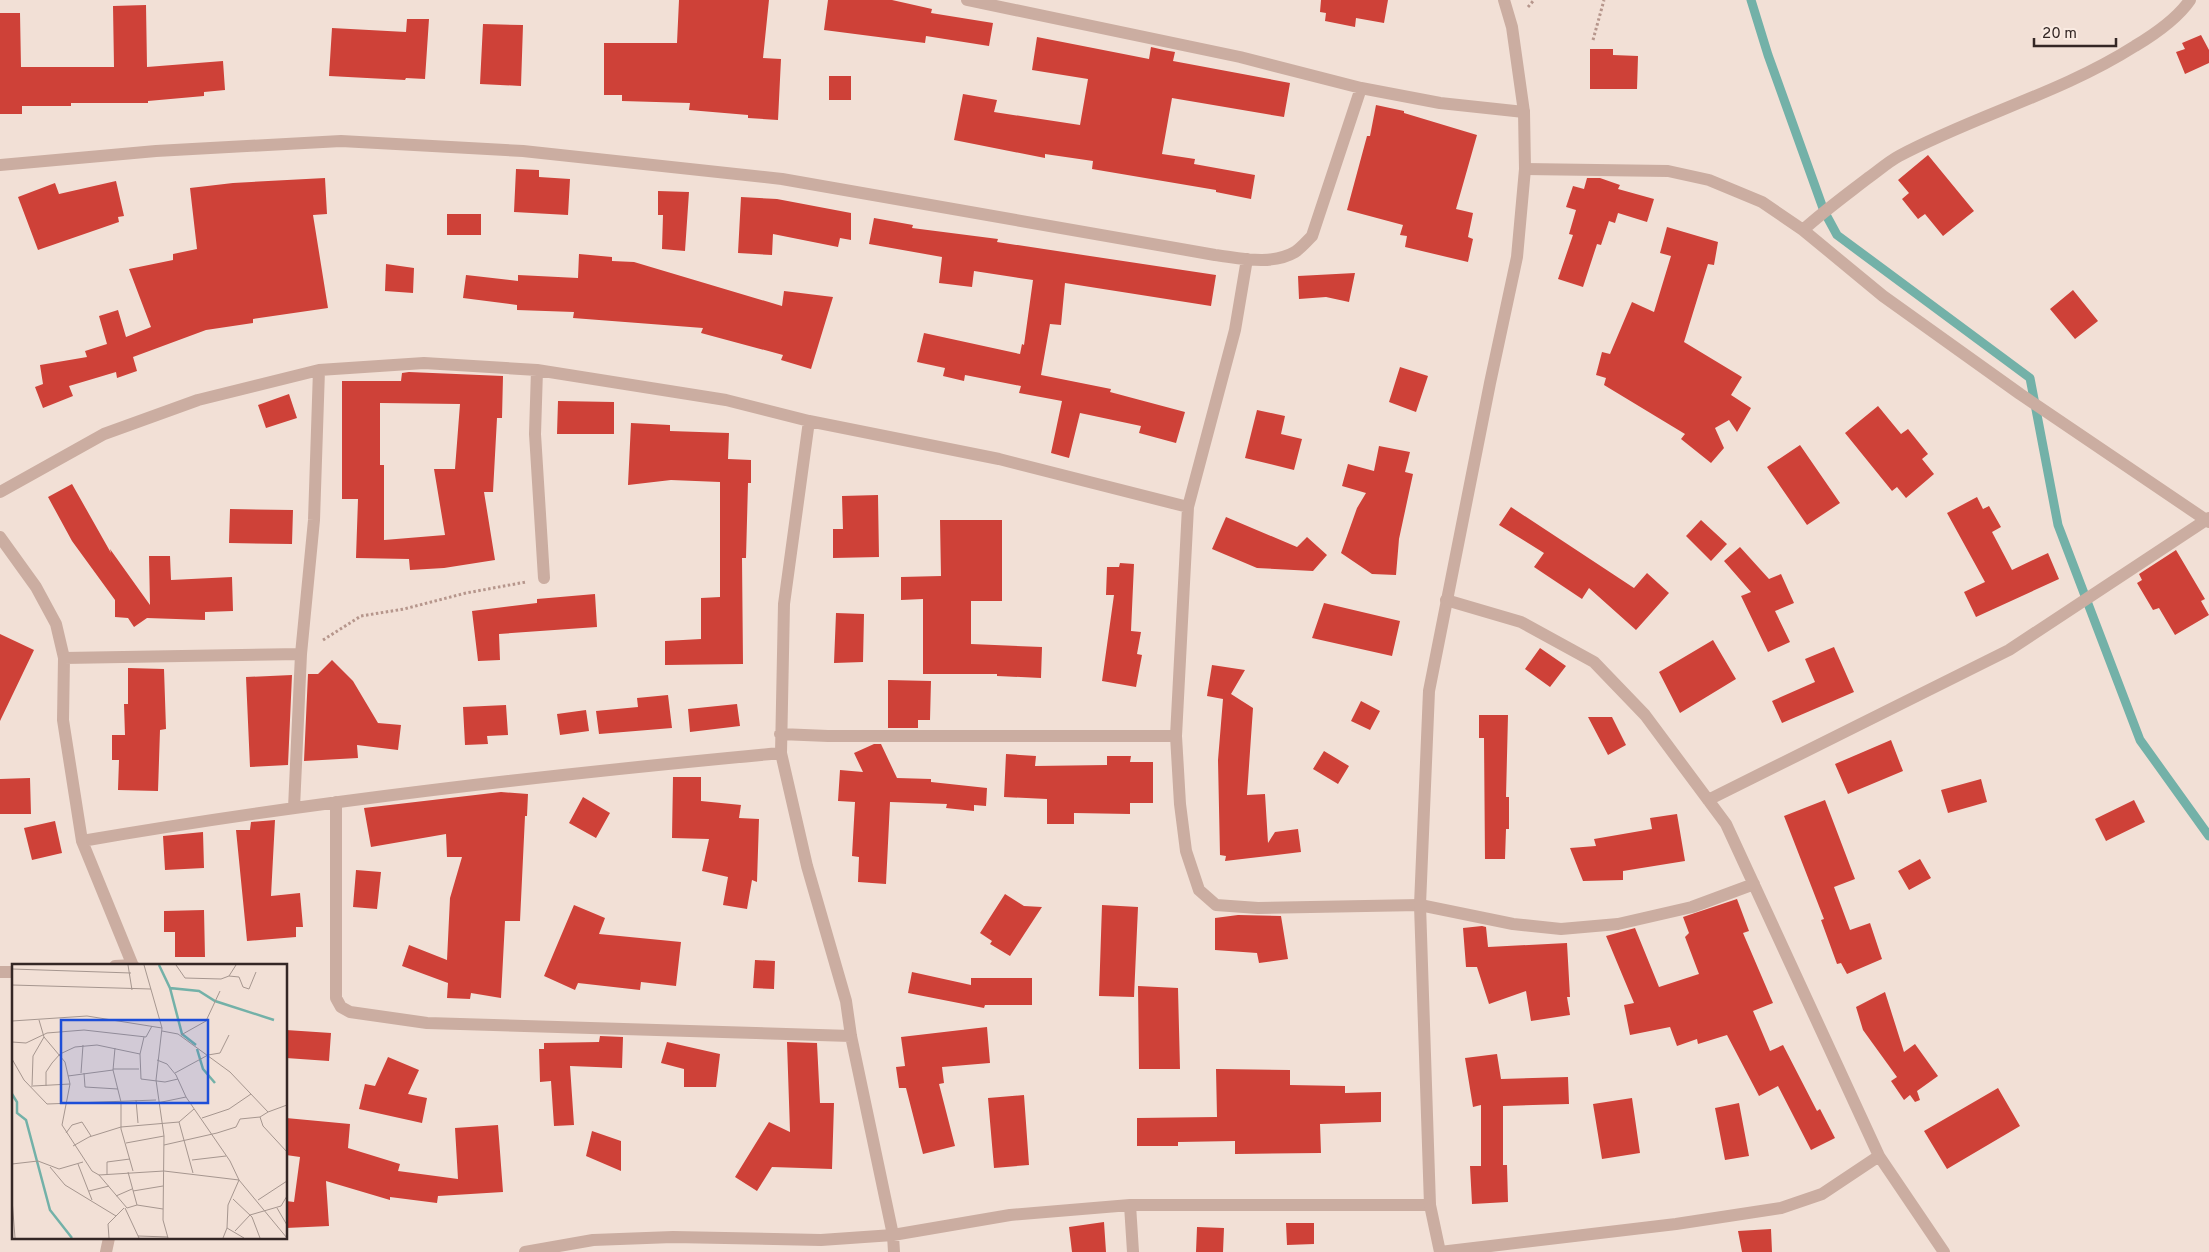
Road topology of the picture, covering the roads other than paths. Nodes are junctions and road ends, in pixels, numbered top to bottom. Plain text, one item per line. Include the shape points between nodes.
1 (967, 0) edge
2 (1504, 0) edge
3 (2190, 0) edge
4 (1361, 88) junction
5 (1524, 112) junction
6 (0, 165) edge
7 (1525, 169) junction
8 (1803, 230) junction
9 (1247, 260) junction
10 (319, 370) junction
11 (537, 370) junction
12 (809, 421) junction
13 (0, 492) edge
14 (1188, 507) junction
15 (2208, 520) edge
16 (0, 537) edge
17 (544, 578) road end
18 (1446, 600) junction
19 (301, 654) junction
20 (64, 658) junction
21 (780, 734) junction
22 (1176, 736) junction
23 (781, 753) junction
24 (1708, 800) junction
25 (336, 802) junction
26 (294, 808) junction
27 (82, 841) junction
28 (1754, 884) junction
29 (1420, 905) junction
30 (133, 964) edge
31 (851, 1036) junction
32 (1879, 1156) junction
33 (1430, 1205) junction
34 (1130, 1206) junction
35 (893, 1235) junction
36 (525, 1252) edge
37 (894, 1252) edge
38 (1133, 1252) edge
39 (1440, 1252) edge
40 (1944, 1252) edge

1 - 4 street via 1240,57
2 - 5 street via 1512,27
3 - 8 street via 2182,11 2148,38 2112,61 1897,157
4 - 5 street via 1440,103
4 - 9 street via 1312,236 1295,252 1273,260
5 - 7 street
6 - 9 street via 341,141 523,151 782,179
7 - 8 street via 1668,171 1709,180 1762,202
7 - 18 street via 1517,257
8 - 15 street via 1891,302 2020,394
9 - 14 street via 1236,330
10 - 11 street via 424,363
10 - 13 street via 198,400 104,434
10 - 19 street via 314,520
11 - 12 street via 726,400
11 - 17 street via 535,434
12 - 14 street via 999,459
12 - 21 street via 784,604
14 - 22 street
15 - 24 street via 2009,650
16 - 20 street via 36,587 52,616
18 - 24 street via 1521,622 1594,662 1645,715
18 - 29 street via 1429,691
19 - 20 street
19 - 26 street
20 - 27 street via 63,720
21 - 22 street
21 - 23 street
22 - 29 street via 1186,851 1199,890 1216,906
23 - 25 street via 580,772
23 - 31 street via 807,866 846,1002
24 - 28 street via 1726,824
25 - 26 street
25 - 31 street via 336,998 341,1008 427,1023
26 - 27 street
27 - 30 street
28 - 29 street via 1692,907 1618,924 1561,929 1513,924
28 - 32 street
29 - 33 street
31 - 35 street
32 - 39 street via 1822,1194 1781,1208
32 - 40 street
33 - 34 street
33 - 39 street
34 - 35 street via 1010,1215
34 - 38 street
35 - 36 street via 821,1240 674,1237 593,1240
35 - 37 street

